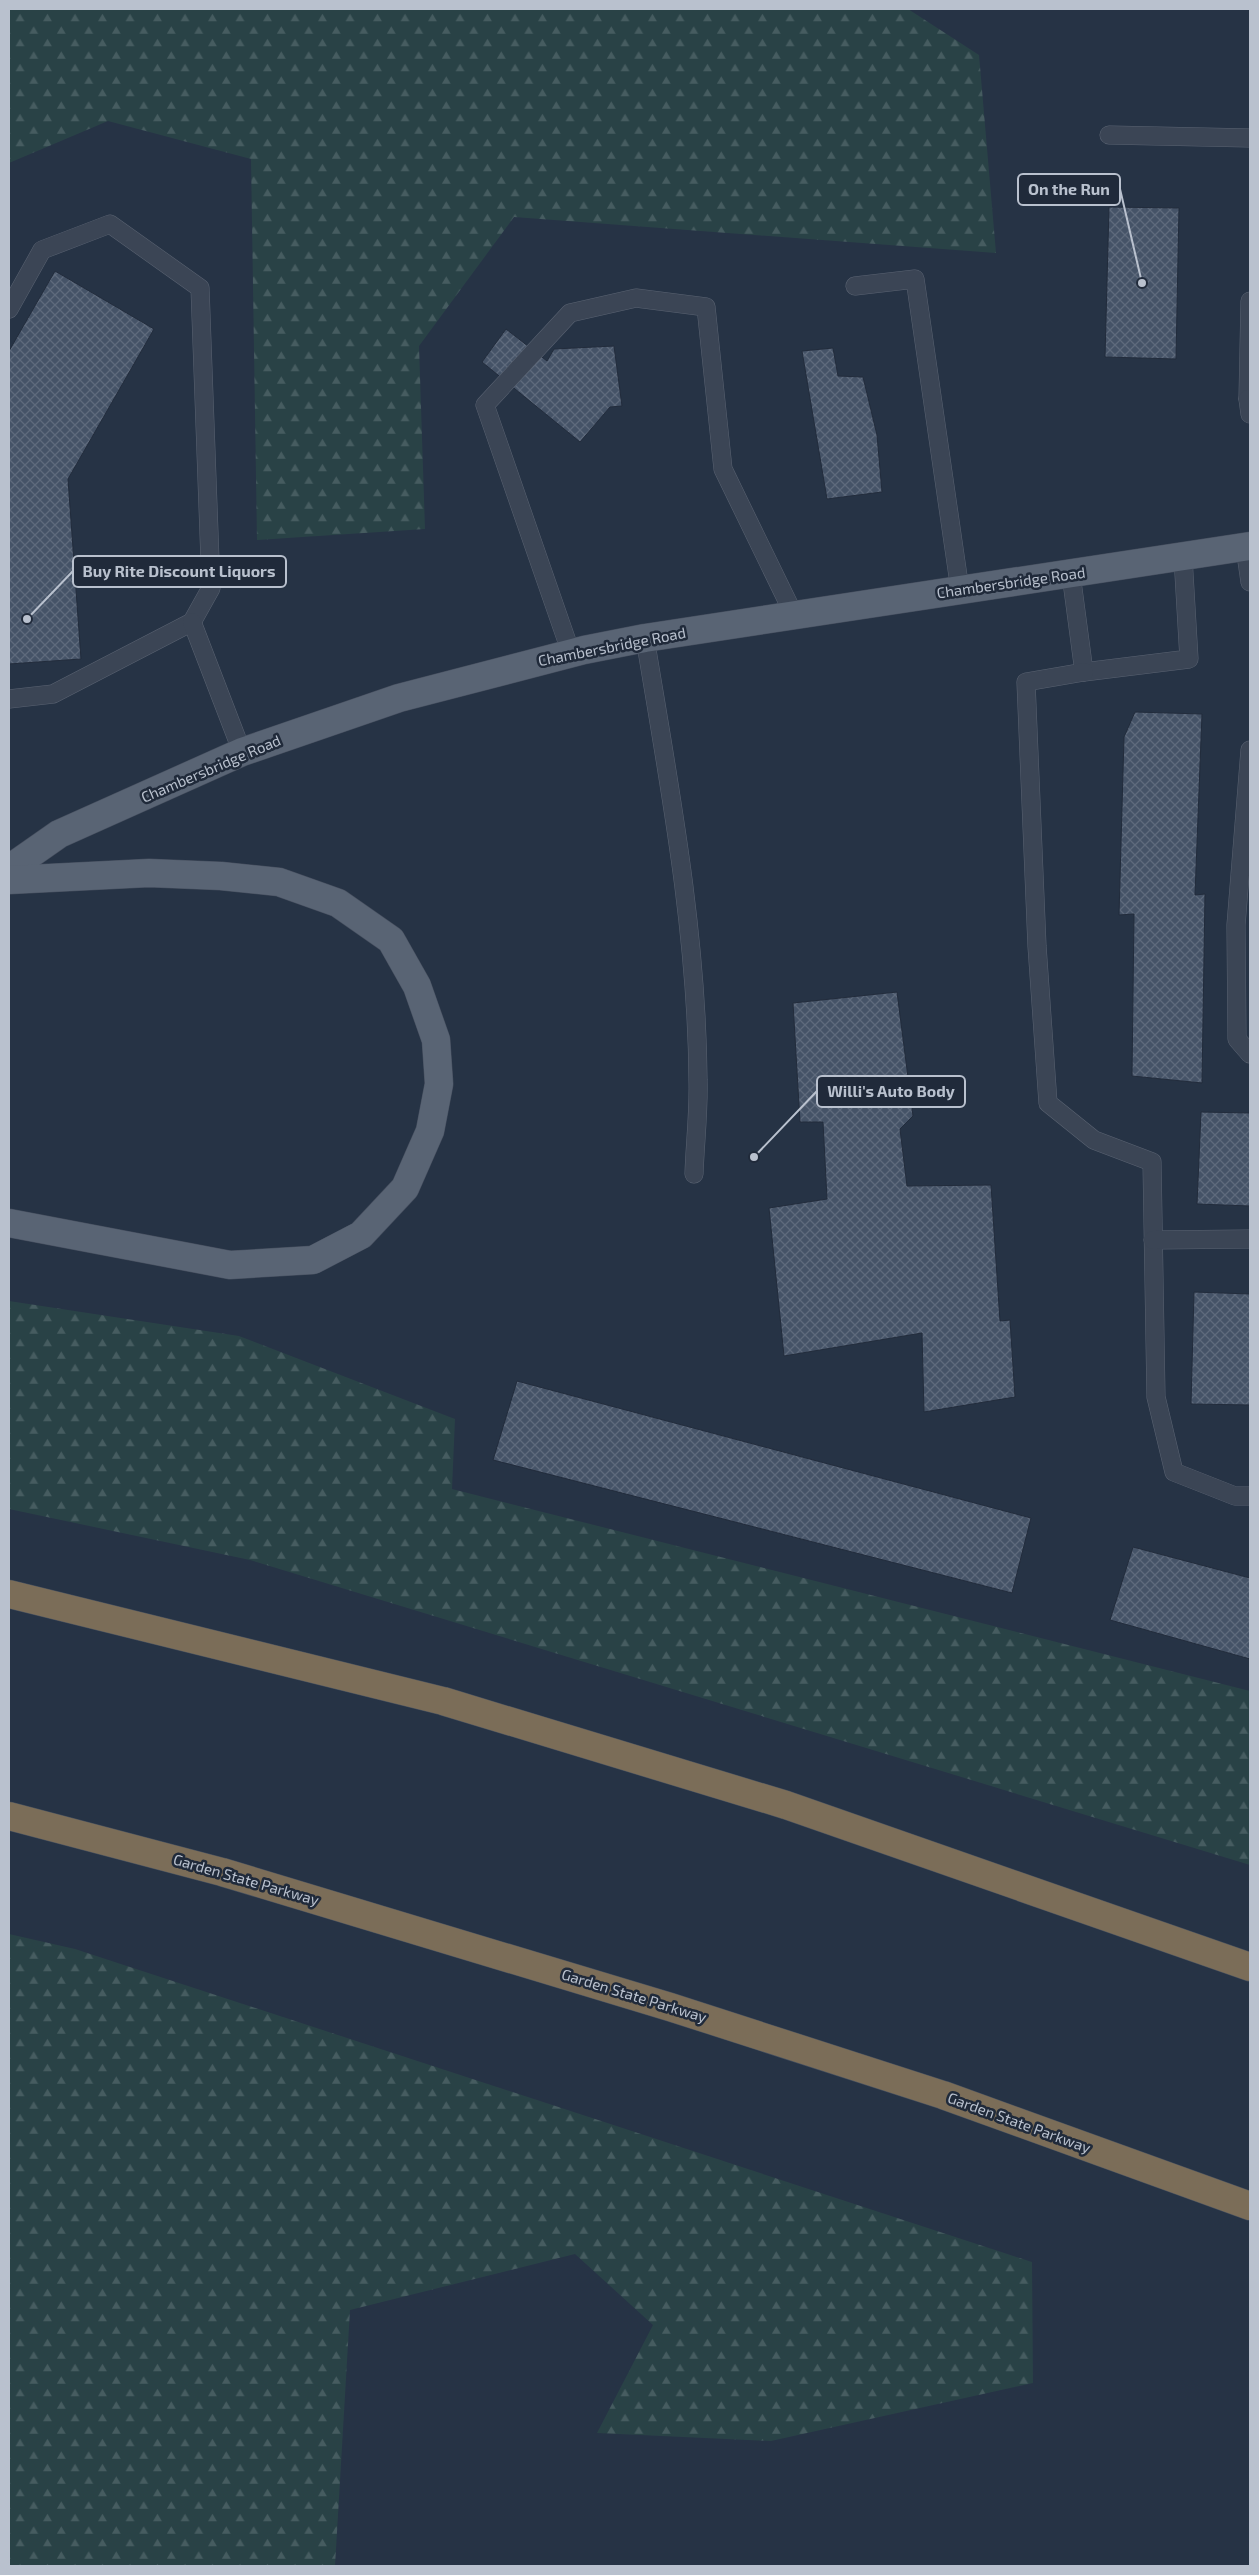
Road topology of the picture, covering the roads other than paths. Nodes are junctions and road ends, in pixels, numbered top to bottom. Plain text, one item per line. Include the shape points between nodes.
1 (1109, 135) dead end
2 (1250, 138) edge
3 (855, 286) dead end
4 (1250, 301) edge
5 (9, 309) edge
6 (1249, 404) edge
7 (1247, 547) edge
8 (1182, 557) junction
9 (1071, 574) junction
10 (1250, 582) edge
11 (960, 590) junction
12 (794, 615) junction
13 (192, 622) junction
14 (645, 638) junction
15 (571, 653) junction
16 (1084, 672) junction
17 (9, 699) edge
18 (1250, 750) edge
19 (242, 752) junction
20 (9, 869) edge
21 (9, 880) edge
22 (1250, 1054) edge
23 (694, 1174) dead end
24 (9, 1224) edge
25 (1250, 1239) edge
26 (1153, 1240) junction
27 (1250, 1496) edge
28 (9, 1594) edge
29 (19, 1819) edge
30 (1250, 1967) edge
31 (1250, 2206) edge

1 - 2 lane
3 - 11 lane via 915,278
4 - 6 lane
5 - 13 lane via 42,250 110,224 200,288 211,588
7 - 8 main road, Chambersbridge Road
7 - 10 lane
8 - 9 main road, Chambersbridge Road
8 - 16 lane via 1189,659
9 - 11 main road, Chambersbridge Road
9 - 16 lane
11 - 12 main road, Chambersbridge Road
12 - 14 main road, Chambersbridge Road
12 - 15 lane via 723,469 706,307 636,298 570,313 485,405
13 - 17 lane via 52,694
13 - 19 lane
14 - 15 main road, Chambersbridge Road
14 - 23 lane via 691,942 698,1080
15 - 19 main road, Chambersbridge Road via 399,698
16 - 26 lane via 1026,682 1037,946 1048,1103 1094,1140 1152,1162
18 - 22 lane via 1236,925 1237,1039
19 - 20 main road, Chambersbridge Road via 59,834
21 - 24 main road via 149,874 221,876 279,882 338,903 391,940 417,986 436,1040 439,1084 430,1131 405,1188 361,1235 313,1260 230,1264
25 - 26 lane
26 - 27 lane via 1156,1397 1174,1472 1235,1496
28 - 30 highway via 442,1701 786,1805
29 - 31 highway, Garden State Parkway via 222,1872 670,2007 943,2095

